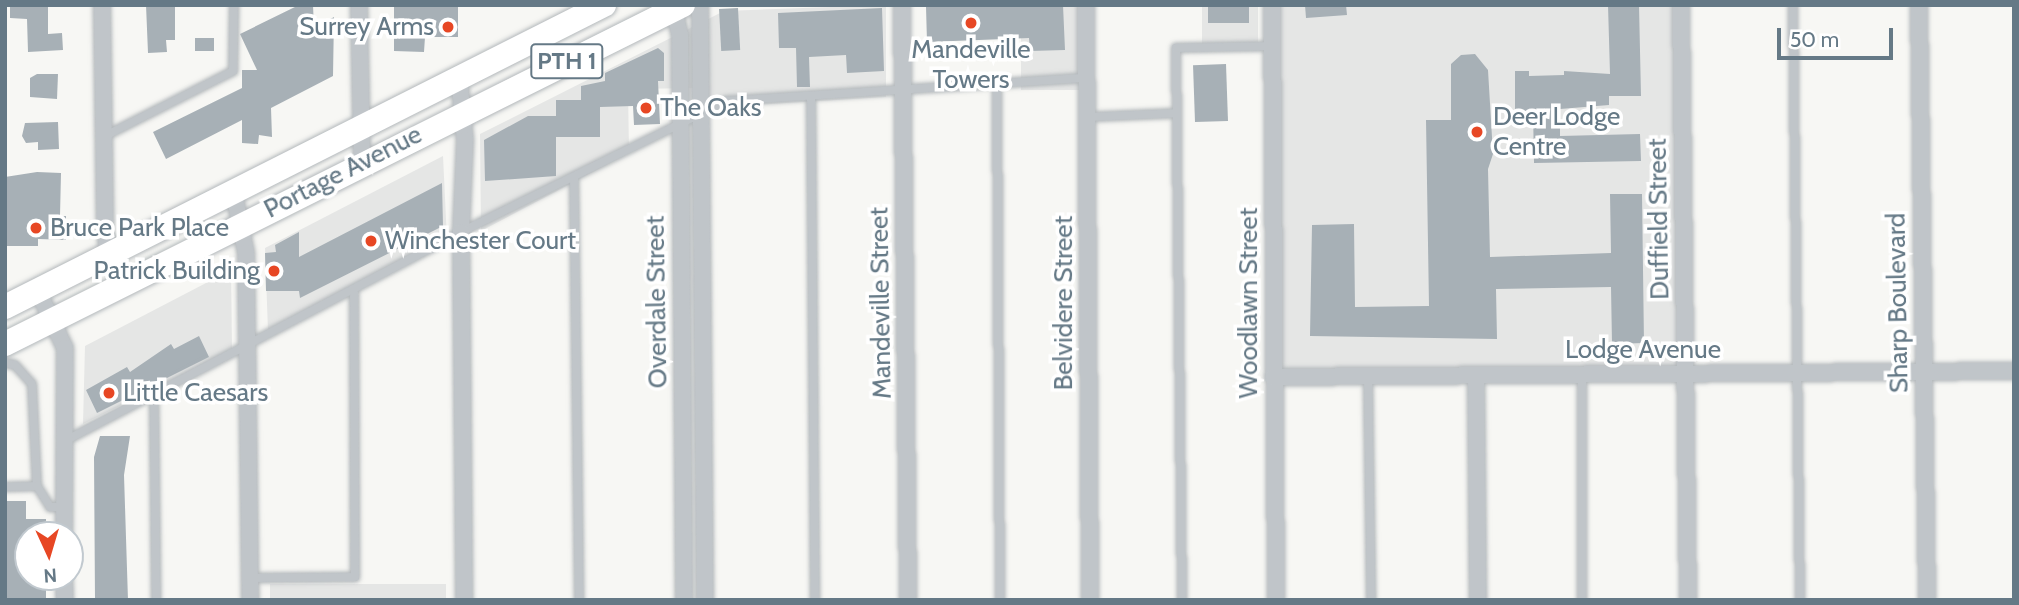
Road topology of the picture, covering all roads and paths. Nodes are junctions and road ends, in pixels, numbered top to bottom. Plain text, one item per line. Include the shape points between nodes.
1 (102, 5) edge
2 (234, 5) edge
3 (359, 5) edge
4 (604, 5) edge
5 (700, 5) edge
6 (902, 5) edge
7 (1086, 5) edge
8 (1272, 5) edge
9 (1681, 5) edge
10 (1793, 5) edge
11 (1919, 5) edge
12 (677, 6) edge
13 (1272, 46) junction
14 (459, 77) junction
15 (1087, 78) junction
16 (997, 85) junction
17 (903, 90) junction
18 (811, 97) junction
19 (1177, 113) junction
20 (460, 114) junction
21 (701, 115) junction
22 (1087, 117) junction
23 (361, 124) junction
24 (680, 126) junction
25 (103, 137) junction
26 (362, 163) junction
27 (574, 177) junction
28 (233, 189) junction
29 (241, 224) junction
30 (461, 232) junction
31 (108, 255) junction
32 (123, 285) junction
33 (38, 291) junction
34 (354, 292) junction
35 (5, 307) edge
36 (53, 322) junction
37 (5, 344) edge
38 (247, 347) junction
39 (5, 363) edge
40 (2014, 371) edge
41 (1924, 372) junction
42 (1797, 373) junction
43 (1582, 374) junction
44 (1685, 374) junction
45 (1476, 376) junction
46 (1273, 377) junction
47 (1368, 377) junction
48 (154, 394) junction
49 (64, 442) junction
50 (37, 486) junction
51 (5, 487) edge
52 (64, 508) junction
53 (64, 521) edge
54 (250, 578) junction
55 (156, 600) edge
56 (250, 600) edge
57 (464, 600) edge
58 (579, 600) edge
59 (684, 600) edge
60 (705, 600) edge
61 (815, 600) edge
62 (908, 600) edge
63 (1000, 600) edge
64 (1090, 600) edge
65 (1182, 600) edge
66 (1276, 600) edge
67 (1371, 600) edge
68 (1478, 600) edge
69 (1582, 600) edge
70 (1688, 600) edge
71 (1800, 600) edge
72 (1927, 600) edge

1 - 25 street
2 - 25 lane via 233,71
3 - 23 street
4 - 14 highway, Portage Avenue / PTH 1
5 - 21 street, Overdale Street
6 - 17 street, Mandeville Street
7 - 15 street, Belvidere Street
8 - 13 street, Woodlawn Street
9 - 44 street, Duffield Street
10 - 42 lane
11 - 41 street, Sharp Boulevard
12 - 20 highway, Portage Avenue / PTH 1
12 - 24 street, Overdale Street
13 - 19 lane via 1176,48
13 - 46 street, Woodlawn Street
14 - 20 street
14 - 23 highway, Portage Avenue / PTH 1
15 - 16 lane
15 - 22 street, Belvidere Street
16 - 17 lane
16 - 63 lane
17 - 18 lane
17 - 62 street, Mandeville Street
18 - 21 lane via 726,101
18 - 61 lane
19 - 22 lane
19 - 65 lane
20 - 26 highway, Portage Avenue / PTH 1
20 - 30 street via 465,141
21 - 24 lane
21 - 60 street, Overdale Street
22 - 64 street, Belvidere Street
23 - 26 street
23 - 28 highway, Portage Avenue / PTH 1
24 - 27 lane
24 - 59 street, Overdale Street
25 - 31 street
26 - 29 highway, Portage Avenue / PTH 1
27 - 30 lane
27 - 58 lane
28 - 29 street
28 - 31 highway, Portage Avenue / PTH 1
29 - 32 highway, Portage Avenue / PTH 1
29 - 38 street via 246,253
30 - 34 lane
30 - 57 street
31 - 32 street
31 - 33 highway, Portage Avenue / PTH 1
32 - 36 highway, Portage Avenue / PTH 1
33 - 35 highway, Portage Avenue / PTH 1
33 - 36 street
34 - 38 lane
34 - 54 lane via 355,577
36 - 37 highway, Portage Avenue / PTH 1
36 - 49 street via 65,348
38 - 48 lane
38 - 54 street
39 - 50 lane via 15,365 32,384
40 - 41 street, Lodge Avenue
41 - 42 street, Lodge Avenue
41 - 72 street, Sharp Boulevard
42 - 44 street, Lodge Avenue
42 - 71 lane
43 - 44 street, Lodge Avenue
43 - 45 street, Lodge Avenue
43 - 69 lane
44 - 70 street, Duffield Street
45 - 47 street, Lodge Avenue
45 - 68 street
46 - 47 street, Lodge Avenue
46 - 66 street, Woodlawn Street
47 - 67 lane
48 - 49 lane
48 - 55 lane
49 - 52 street
50 - 51 lane
50 - 52 lane via 50,508
52 - 53 street
54 - 56 street

